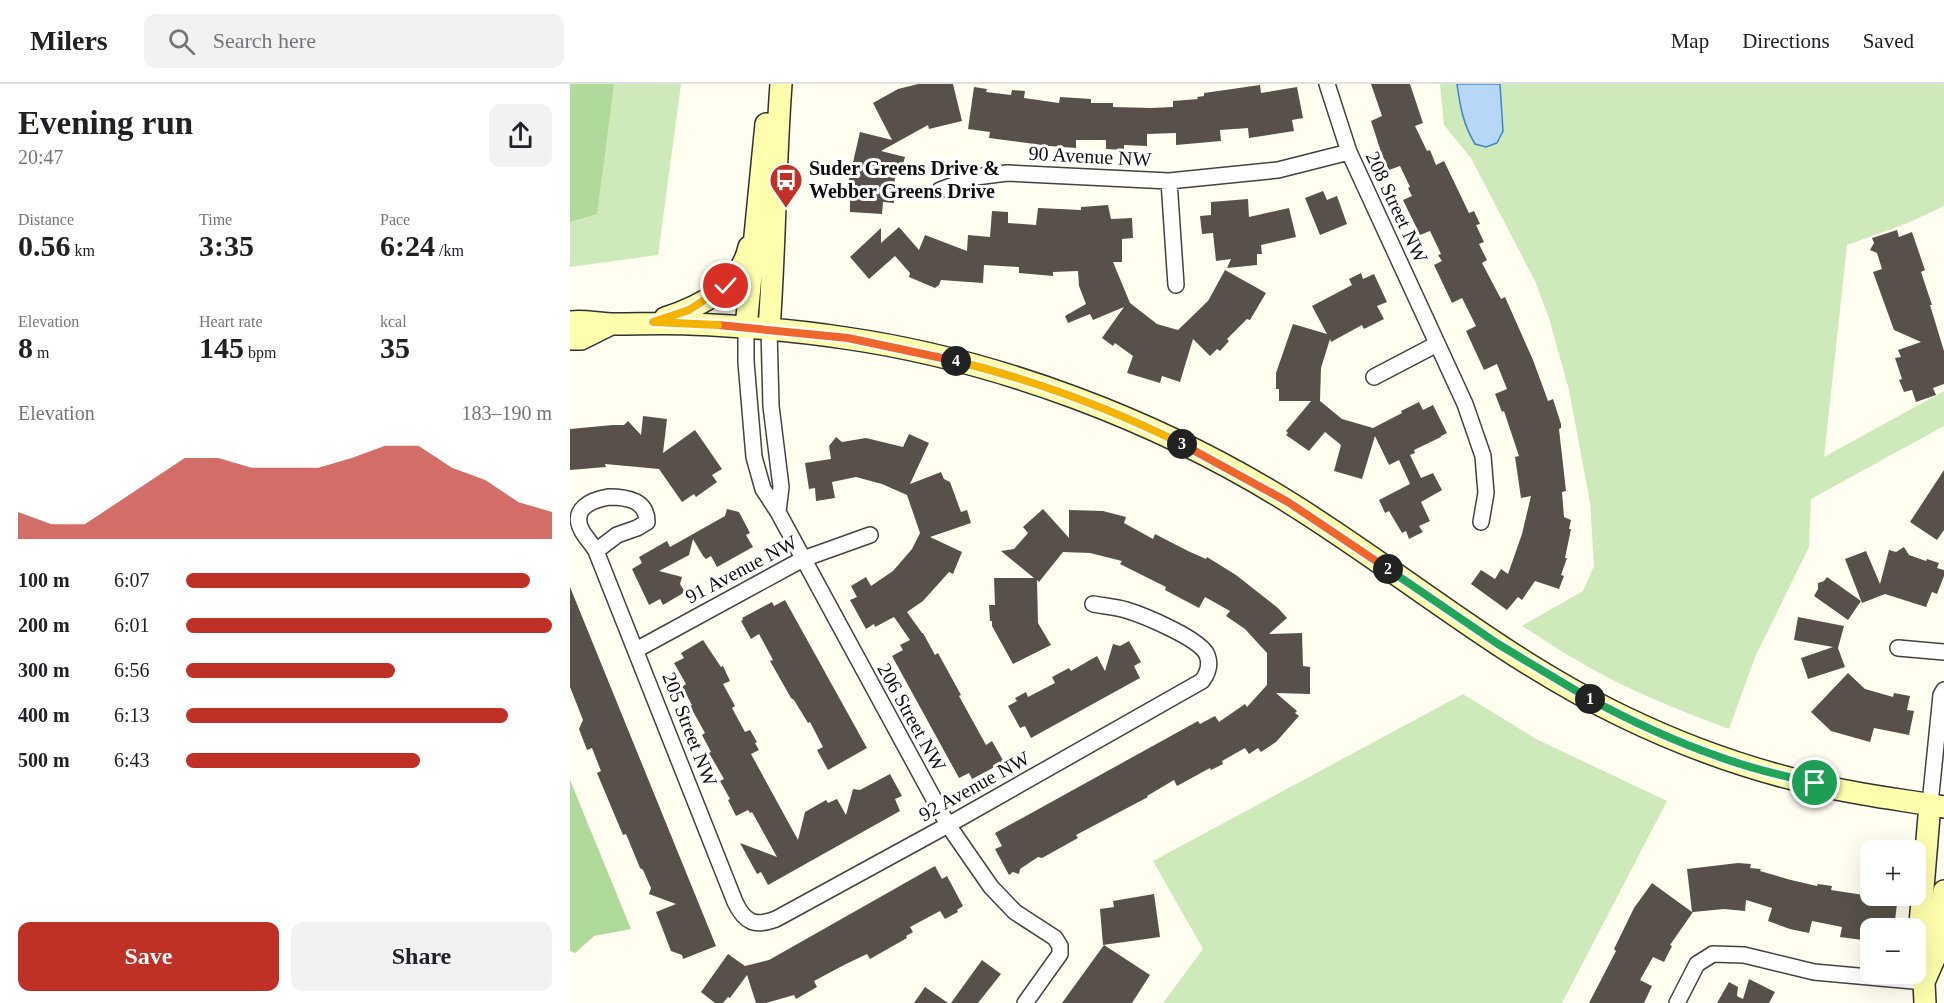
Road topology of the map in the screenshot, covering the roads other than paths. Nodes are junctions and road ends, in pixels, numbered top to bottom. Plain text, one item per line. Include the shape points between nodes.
1 (770, 84) edge
2 (782, 84) edge
3 (1327, 84) edge
4 (1349, 152) junction
5 (1169, 181) junction
6 (940, 190) dead end
7 (757, 202) junction
8 (1176, 285) dead end
9 (570, 322) edge
10 (653, 322) junction
11 (611, 324) junction
12 (746, 327) junction
13 (769, 329) junction
14 (570, 339) edge
15 (1437, 344) junction
16 (1374, 377) dead end
17 (778, 512) junction
18 (1481, 522) dead end
19 (870, 535) dead end
20 (596, 551) junction
21 (802, 559) junction
22 (1093, 604) dead end
23 (1898, 648) dead end
24 (636, 650) junction
25 (1944, 652) edge
26 (1944, 690) edge
27 (1937, 805) edge
28 (948, 825) junction
29 (1944, 891) edge
30 (748, 920) joint
31 (1924, 993) edge
32 (1025, 1003) edge
33 (1677, 1003) edge

1 - 7 main road
2 - 13 main road
3 - 4 street, 208 Street NW
4 - 5 street, 90 Avenue NW via 1278,170
4 - 15 street, 208 Street NW
5 - 6 street, 90 Avenue NW via 1007,173 976,177
5 - 8 street, 90 Avenue NW
7 - 10 main road via 747,256 726,286 689,310
7 - 12 main road
9 - 11 main road
10 - 11 main road
10 - 12 main road
11 - 14 main road via 581,339
12 - 13 main road
12 - 17 street, 206 Street NW via 754,457 763,489
13 - 17 street via 771,406 781,487
13 - 27 main road via 848,338 966,363 1143,425 1288,502 1521,659 1624,717 1716,756 1771,773 1860,794
15 - 16 street
15 - 18 street, 208 Street NW via 1465,404 1483,456 1486,493
17 - 21 street, 206 Street NW
19 - 21 street, 91 Avenue NW
20 - 20 street, 205 Street NW via 647,522 644,506 609,497 580,509 580,528
20 - 24 street, 205 Street NW
21 - 24 street, 91 Avenue NW
21 - 28 street, 206 Street NW
22 - 28 street, 92 Avenue NW via 1155,620 1204,648 1208,656 1207,674 1202,681
23 - 25 street
24 - 30 street, 205 Street NW via 735,902
26 - 27 street
27 - 31 main road via 1918,948
28 - 30 street, 92 Avenue NW via 776,919 762,923
28 - 32 street, 206 Street NW via 991,887 1015,912 1055,938 1060,946 1060,954
29 - 31 main road via 1938,950
31 - 33 street via 1744,955 1713,954 1697,964

